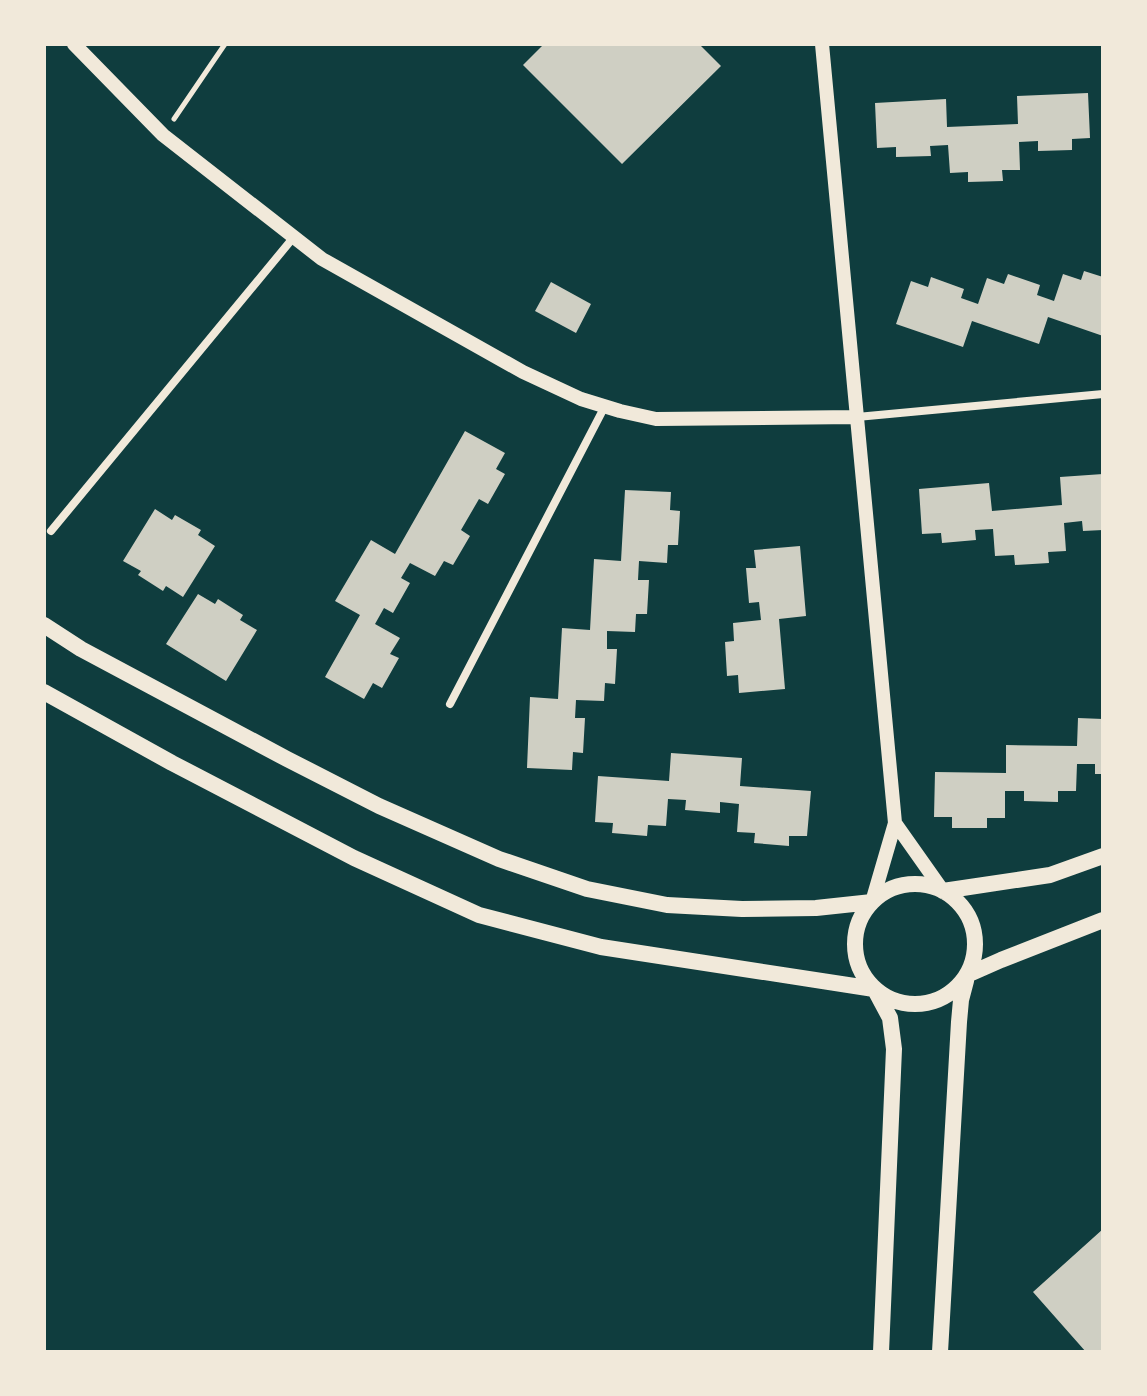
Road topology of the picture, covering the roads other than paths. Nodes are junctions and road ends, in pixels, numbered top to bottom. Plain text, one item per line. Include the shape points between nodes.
1 (74, 44) edge
2 (822, 44) edge
3 (293, 238) junction
4 (1103, 394) edge
5 (605, 406) junction
6 (857, 417) junction
7 (51, 531) dead end
8 (44, 625) edge
9 (44, 692) edge
10 (450, 704) dead end
11 (895, 823) junction
12 (1103, 856) edge
13 (943, 891) junction
14 (872, 902) junction
15 (1103, 920) edge
16 (967, 975) junction
17 (874, 989) junction
18 (881, 1352) edge
19 (940, 1352) edge

1 - 3 street via 163,135
2 - 6 street
3 - 5 street via 523,372
3 - 7 street
4 - 6 street
5 - 6 street via 656,419
5 - 10 street
6 - 11 street
8 - 14 main road via 379,806 499,859 587,889 667,905 742,909
9 - 17 main road via 354,858 479,915 601,947
11 - 13 street
11 - 14 street
12 - 13 main road via 1050,875
13 - 14 main road via 906,885
13 - 16 main road via 967,913 974,928 974,960
14 - 17 main road via 861,917 855,955
15 - 16 main road
16 - 17 main road via 956,989 924,1004 889,999
16 - 19 main road via 959,1022
17 - 18 main road via 890,1018 894,1049

